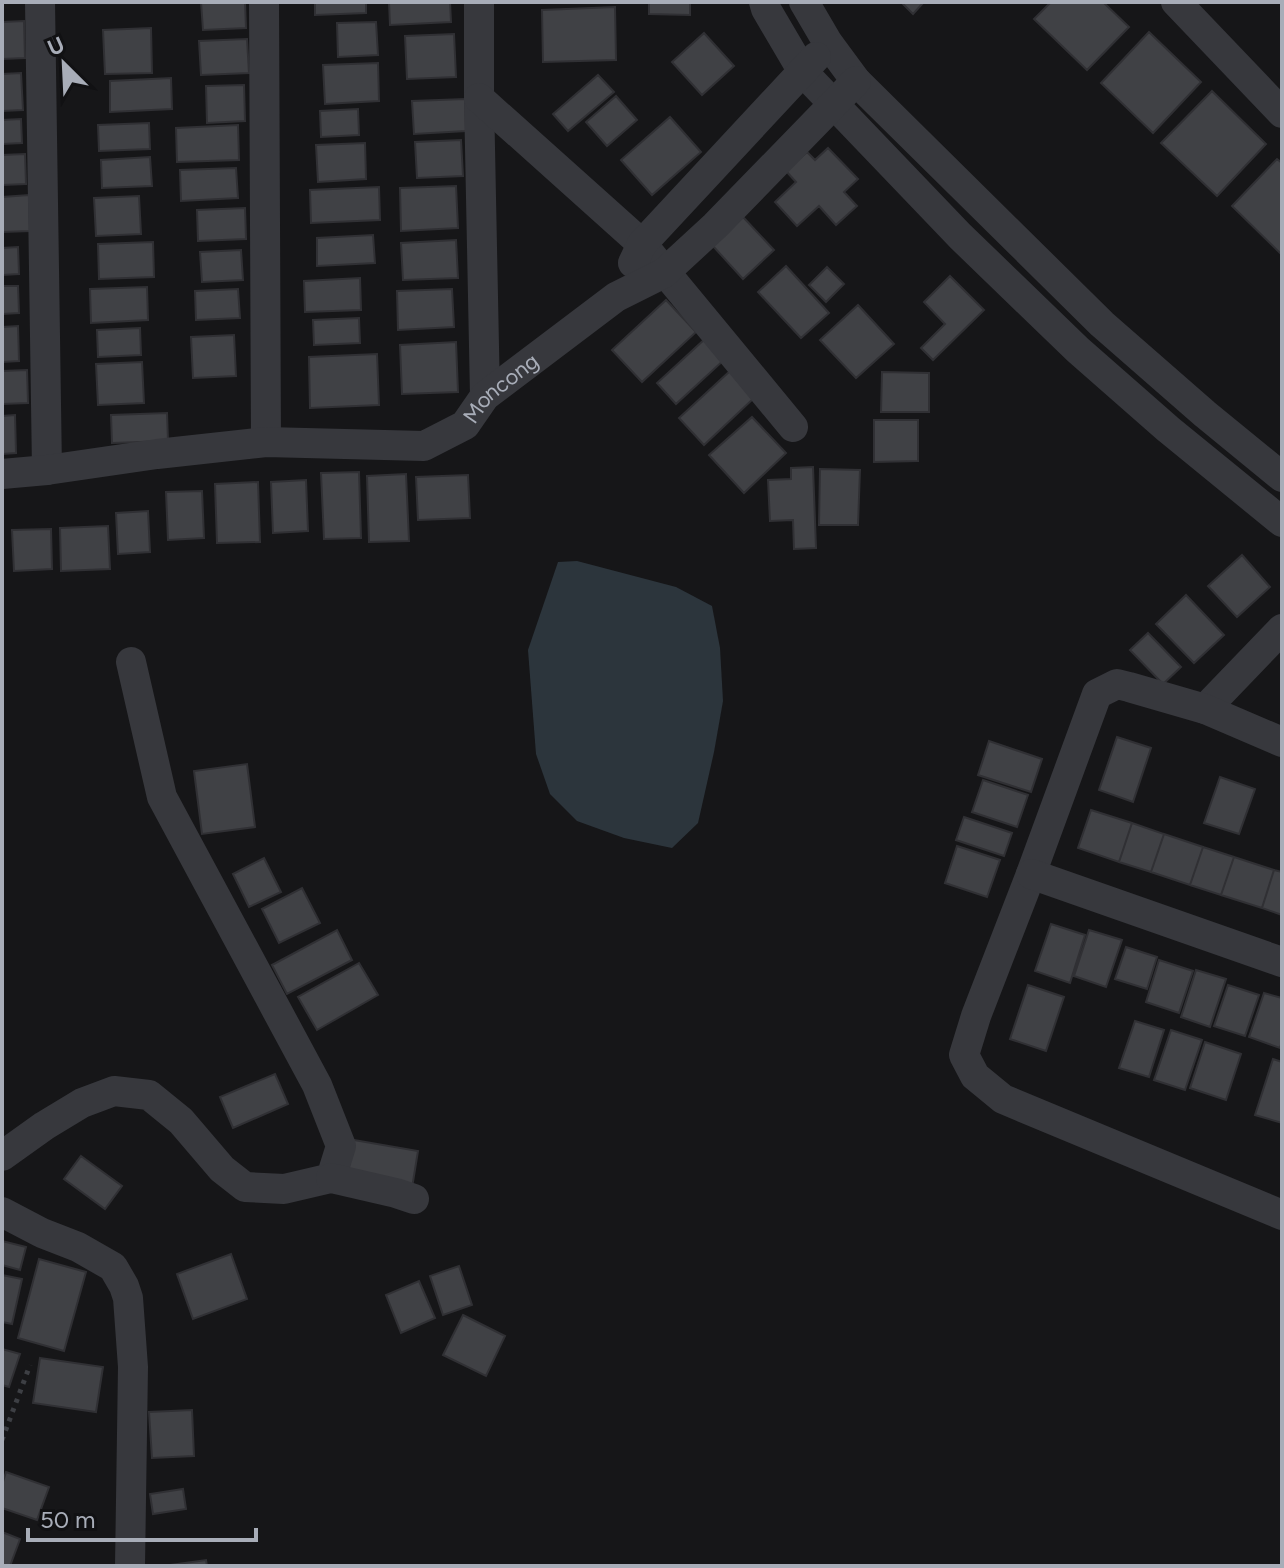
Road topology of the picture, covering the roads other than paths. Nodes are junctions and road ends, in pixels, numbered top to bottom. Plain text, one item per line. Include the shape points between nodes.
1 (40, 2) edge
2 (264, 2) edge
3 (479, 2) edge
4 (764, 2) edge
5 (804, 2) edge
6 (1176, 2) edge
7 (828, 43) junction
8 (803, 72) junction
9 (856, 81) junction
10 (479, 98) junction
11 (833, 104) junction
12 (1282, 113) edge
13 (642, 244) junction
14 (664, 273) junction
15 (616, 297) junction
16 (485, 396) junction
17 (793, 427) dead end
18 (266, 442) junction
19 (47, 470) junction
20 (2, 474) edge
21 (1282, 477) edge
22 (1282, 522) edge
23 (1282, 629) edge
24 (131, 662) dead end
25 (1205, 709) junction
26 (1282, 742) edge
27 (1031, 874) junction
28 (1282, 962) edge
29 (2, 1156) edge
30 (331, 1178) junction
31 (414, 1199) dead end
32 (2, 1212) edge
33 (1282, 1215) edge
34 (130, 1566) edge

1 - 19 street
2 - 18 street
3 - 10 street
4 - 8 street
5 - 7 street
6 - 12 street
7 - 8 street
7 - 9 street
8 - 11 street
8 - 13 street
9 - 11 street, Moncong
9 - 21 street via 1102,324
10 - 13 street
10 - 16 street
11 - 14 street, Moncong
11 - 22 street via 1078,350
13 - 14 street
13 - 15 street
14 - 15 street, Moncong
14 - 17 street
15 - 16 street, Moncong
16 - 18 street, Moncong via 465,425 424,446
18 - 19 street, Moncong
19 - 20 street, Moncong
23 - 25 street
24 - 30 street via 162,797 317,1085 341,1146
25 - 26 street
25 - 27 street via 1117,684 1097,694
27 - 28 street
27 - 33 street via 964,1055 975,1076 1003,1099
29 - 30 street via 82,1103 114,1091 149,1095 245,1187 284,1189
30 - 31 street
32 - 34 street via 113,1267 124,1286 133,1367

